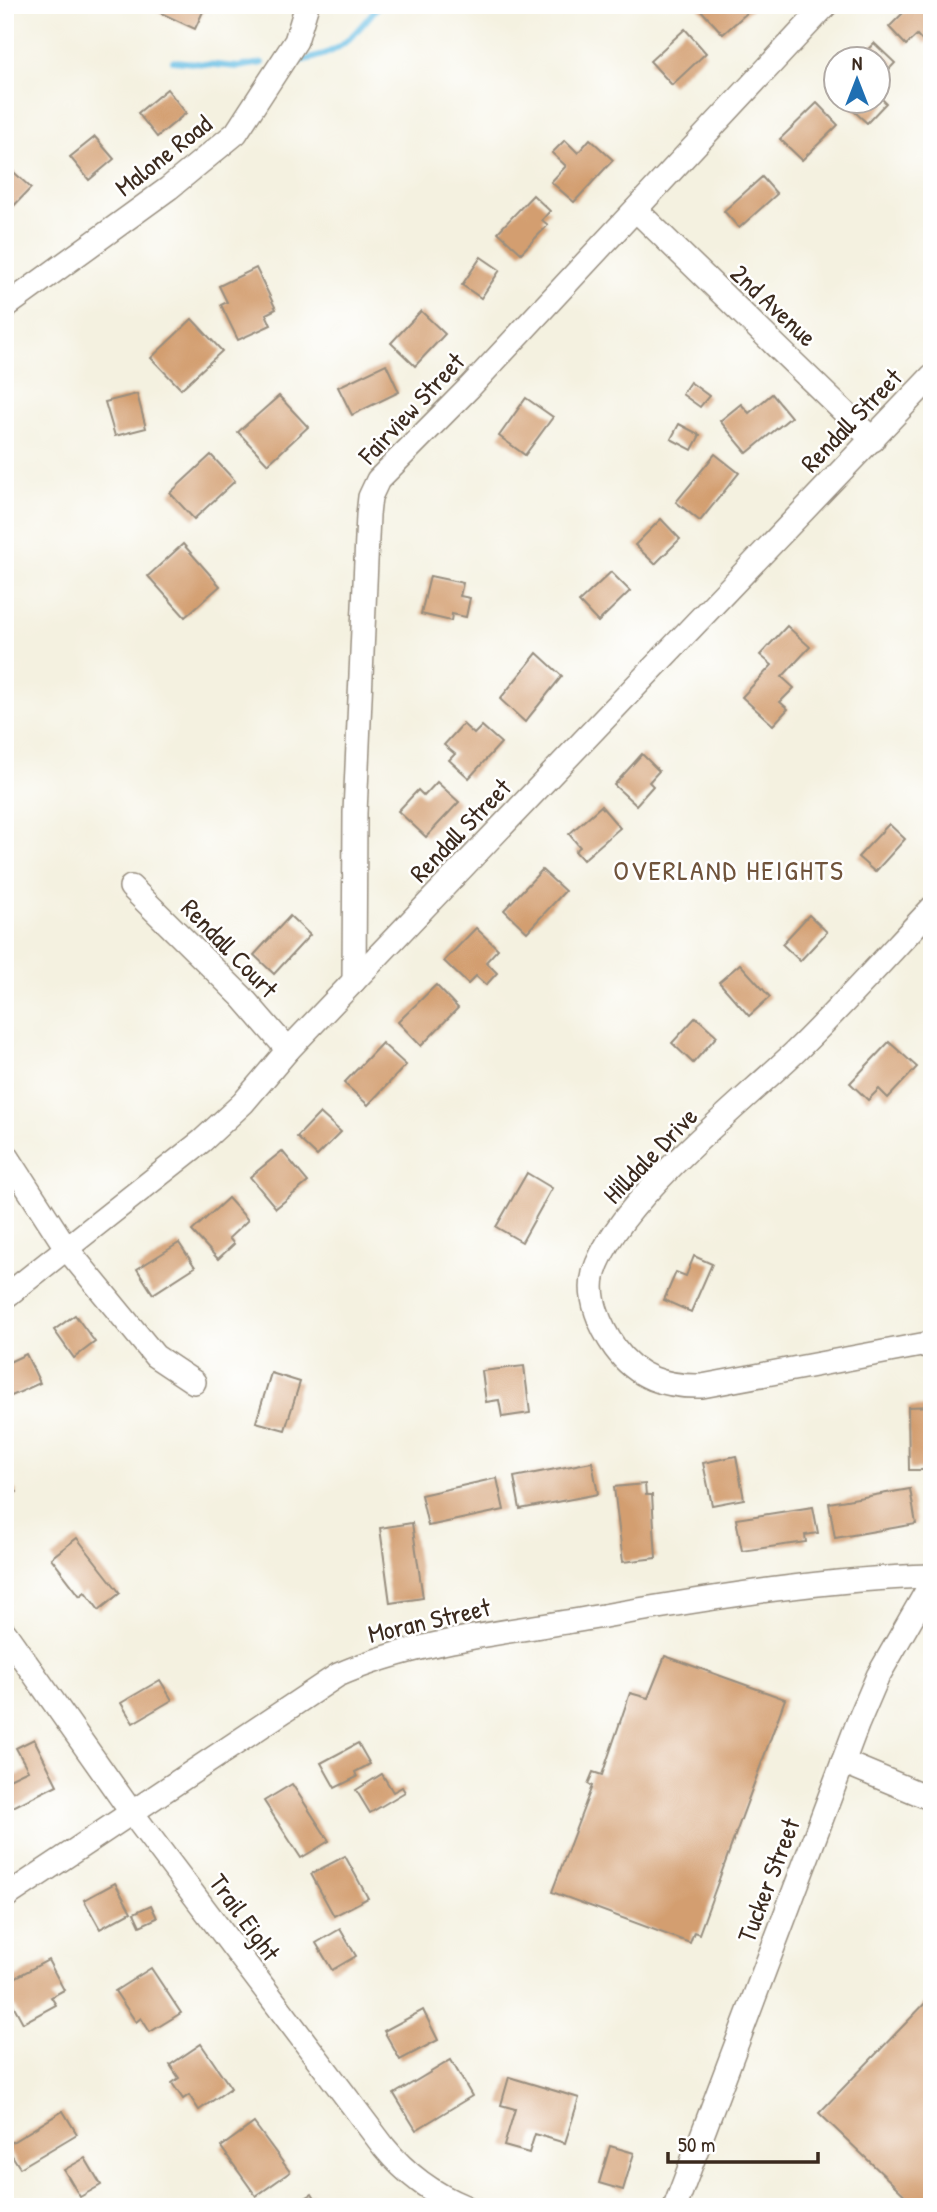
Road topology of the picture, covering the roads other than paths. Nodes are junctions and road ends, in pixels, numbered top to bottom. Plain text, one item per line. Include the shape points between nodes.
1 (307, 5) edge
2 (826, 5) edge
3 (636, 211) junction
4 (5, 307) edge
5 (932, 376) edge
6 (873, 440) junction
7 (131, 887) dead end
8 (932, 908) edge
9 (354, 981) junction
10 (288, 1050) junction
11 (5, 1153) edge
12 (67, 1249) junction
13 (5, 1297) edge
14 (932, 1343) edge
15 (194, 1382) dead end
16 (932, 1576) edge
17 (932, 1582) edge
18 (5, 1633) edge
19 (843, 1762) junction
20 (932, 1799) edge
21 (132, 1813) junction
22 (5, 1897) edge
23 (465, 2207) edge
24 (675, 2207) edge

1 - 4 street, Malone Road via 296,41 236,133 180,180
2 - 3 street, Fairview Street
3 - 6 street, 2nd Avenue
3 - 9 street, Fairview Street via 378,480 370,497 355,813
5 - 6 street, Rendall Street
6 - 9 street, Rendall Street
7 - 10 street, Rendall Court via 242,997
8 - 14 street, Hilldale Drive via 798,1049 631,1210 607,1244 593,1275 593,1301 604,1333 627,1364 647,1378 678,1387
9 - 10 street, Rendall Street
10 - 12 street, Rendall Street via 243,1104 202,1141
11 - 12 street
12 - 13 street, Rendall Street
12 - 15 street via 155,1356
16 - 21 street, Moran Street via 880,1577 783,1589 391,1654 338,1675
17 - 19 street, Tucker Street via 878,1676
18 - 21 street, Trail Eight
19 - 20 street
19 - 24 street, Tucker Street
21 - 22 street, Moran Street
21 - 23 street, Trail Eight via 402,2168 444,2199

